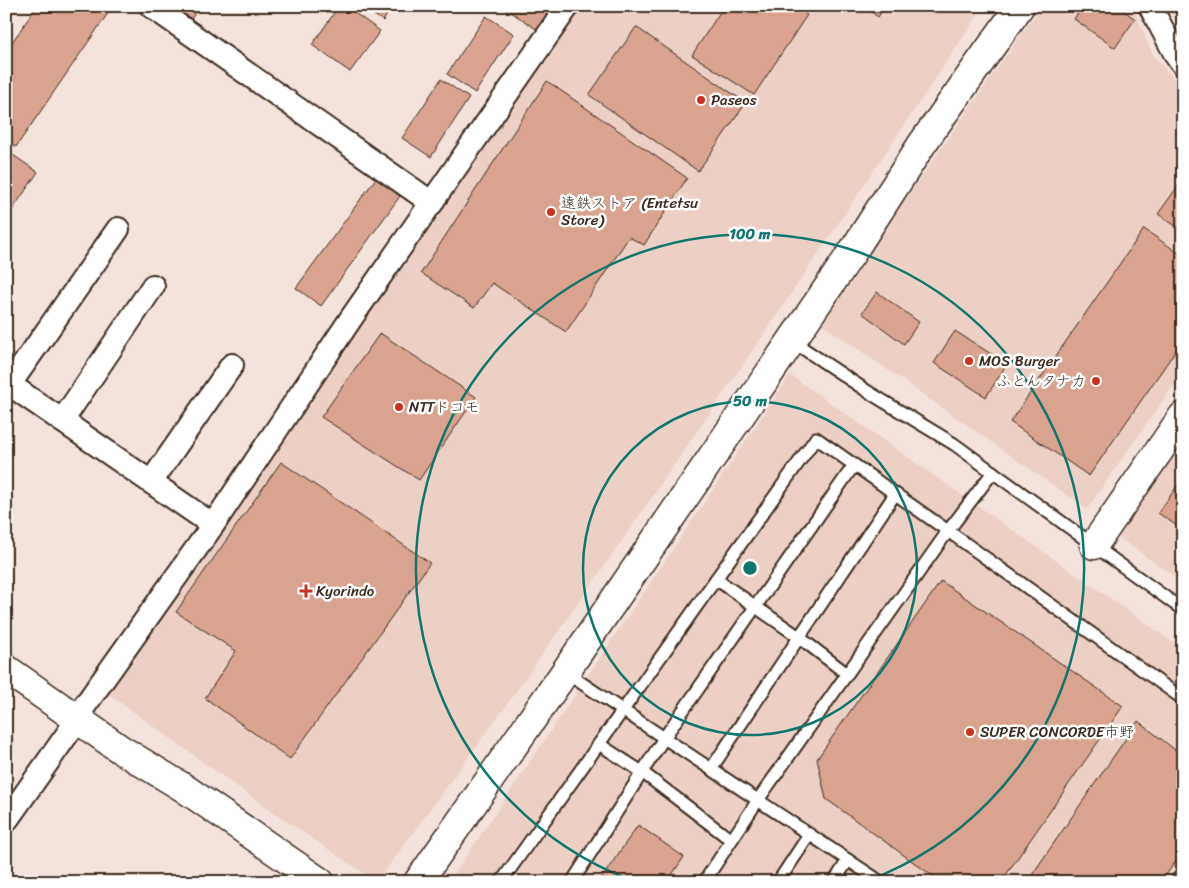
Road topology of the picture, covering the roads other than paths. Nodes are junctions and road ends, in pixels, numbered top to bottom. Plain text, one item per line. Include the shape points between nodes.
1 (151, 6) edge
2 (568, 6) edge
3 (1020, 6) edge
4 (1150, 6) edge
5 (1183, 64) edge
6 (432, 203) junction
7 (118, 229) dead end
8 (154, 286) dead end
9 (792, 341) junction
10 (232, 365) dead end
11 (8, 383) edge
12 (1183, 416) edge
13 (62, 420) junction
14 (854, 464) junction
15 (993, 472) junction
16 (151, 482) junction
17 (895, 494) junction
18 (213, 525) junction
19 (948, 531) junction
20 (1094, 545) junction
21 (716, 579) junction
22 (755, 608) junction
23 (1183, 610) edge
24 (799, 637) junction
25 (6, 670) edge
26 (565, 672) junction
27 (847, 674) junction
28 (1183, 700) edge
29 (83, 709) junction
30 (623, 710) junction
31 (664, 738) junction
32 (599, 744) junction
33 (711, 769) junction
34 (642, 772) junction
35 (758, 800) junction
36 (6, 821) edge
37 (809, 834) junction
38 (731, 840) junction
39 (848, 860) junction
40 (1183, 872) edge
41 (320, 882) edge
42 (418, 882) edge
43 (501, 882) edge
44 (572, 882) edge
45 (704, 882) edge
46 (778, 882) edge
47 (834, 882) edge
48 (881, 882) edge
49 (1176, 882) edge

1 - 6 street
2 - 6 street
3 - 9 street via 922,144
4 - 5 street
6 - 18 street
7 - 11 street
8 - 13 street
9 - 15 lane
9 - 26 street
10 - 16 street
11 - 13 street
12 - 20 street
13 - 16 street
14 - 17 lane
14 - 21 lane via 816,438
14 - 22 lane
15 - 19 lane
15 - 20 lane
16 - 18 street
17 - 19 lane
17 - 24 lane
18 - 29 street
19 - 27 lane
19 - 28 lane
20 - 23 lane
21 - 22 lane
21 - 30 lane
22 - 24 lane
22 - 31 lane
24 - 27 lane
24 - 33 lane
25 - 29 street
26 - 30 lane
26 - 42 street
27 - 35 lane
29 - 36 street
29 - 41 street via 120,749 184,788
30 - 31 lane
30 - 32 lane
31 - 33 lane
31 - 34 lane
32 - 34 lane
32 - 43 lane
33 - 35 lane
34 - 38 lane
34 - 44 lane
35 - 37 lane
35 - 38 lane
37 - 39 lane
37 - 46 lane
38 - 45 lane
39 - 47 lane
39 - 48 lane
40 - 49 lane

